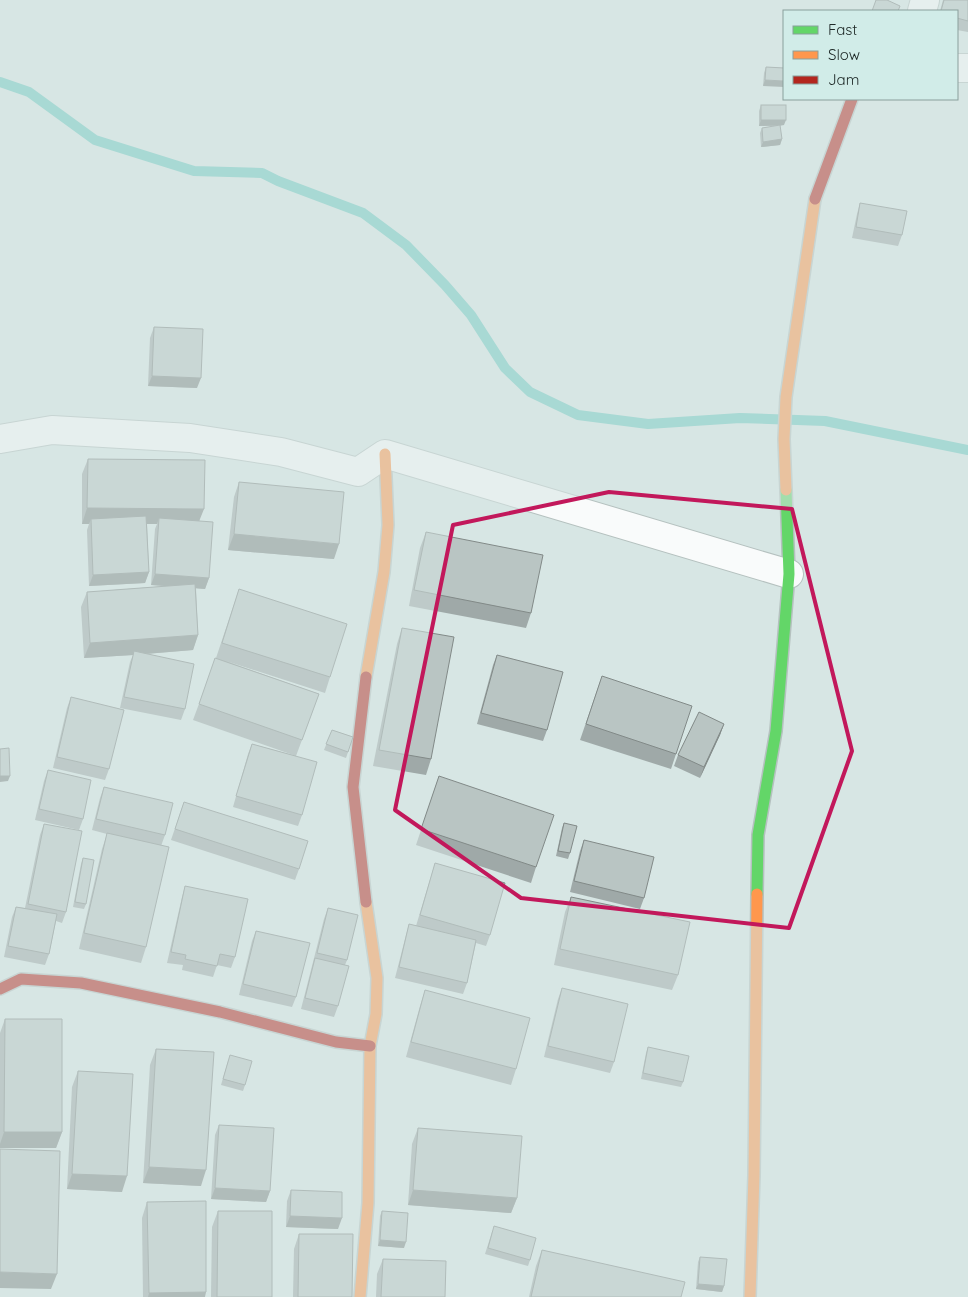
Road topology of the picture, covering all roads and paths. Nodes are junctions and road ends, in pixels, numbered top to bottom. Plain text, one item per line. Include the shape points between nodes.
1 (852, 100) edge
2 (0, 439) edge
3 (385, 454) junction
4 (789, 574) junction
5 (0, 989) edge
6 (370, 1046) junction
7 (360, 1297) edge
8 (750, 1297) edge

1 - 4 street via 816,195 786,397 784,439
2 - 3 street via 52,430 190,438 281,452 358,472
3 - 4 street
3 - 6 street via 388,525 384,572 368,658 353,787 377,978 376,1014
4 - 8 street via 776,731 758,835
5 - 6 street via 20,979 81,983 220,1012 336,1042
6 - 7 street via 368,1203

